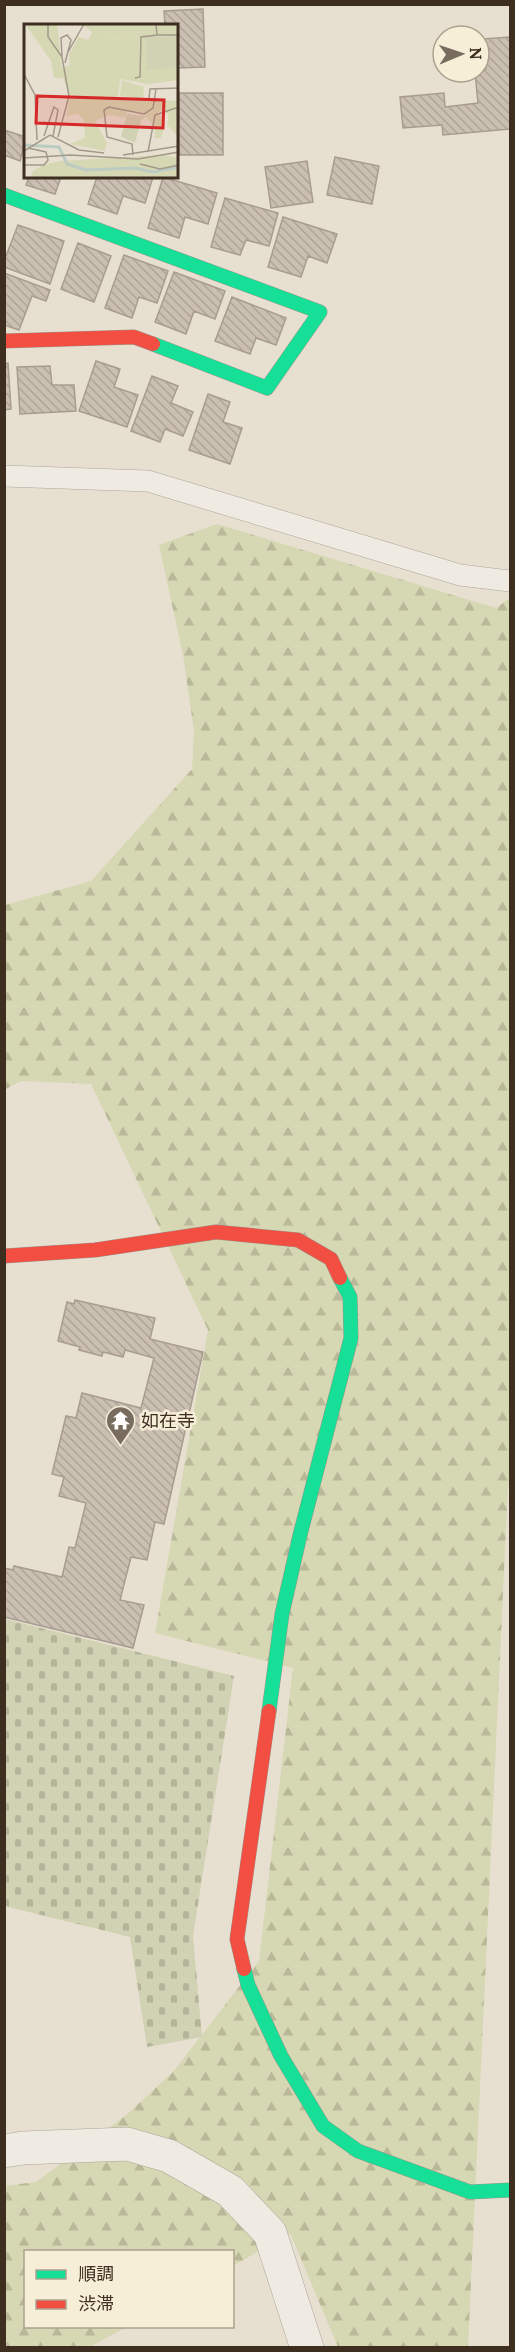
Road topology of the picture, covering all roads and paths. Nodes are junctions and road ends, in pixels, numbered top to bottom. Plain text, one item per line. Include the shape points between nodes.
1 (4, 195) edge
2 (4, 341) edge
3 (4, 476) edge
4 (510, 581) edge
5 (4, 1256) edge
6 (4, 2151) edge
7 (510, 2190) edge
8 (307, 2348) edge

1 - 2 street via 320,312 267,388 134,337
3 - 4 lane via 148,482 460,575
5 - 7 street via 94,1250 216,1232 298,1240 331,1259 350,1297 351,1338 282,1614 237,1939 248,1985 281,2056 323,2126 358,2151 470,2192
6 - 8 street via 127,2144 169,2156 230,2191 270,2233

